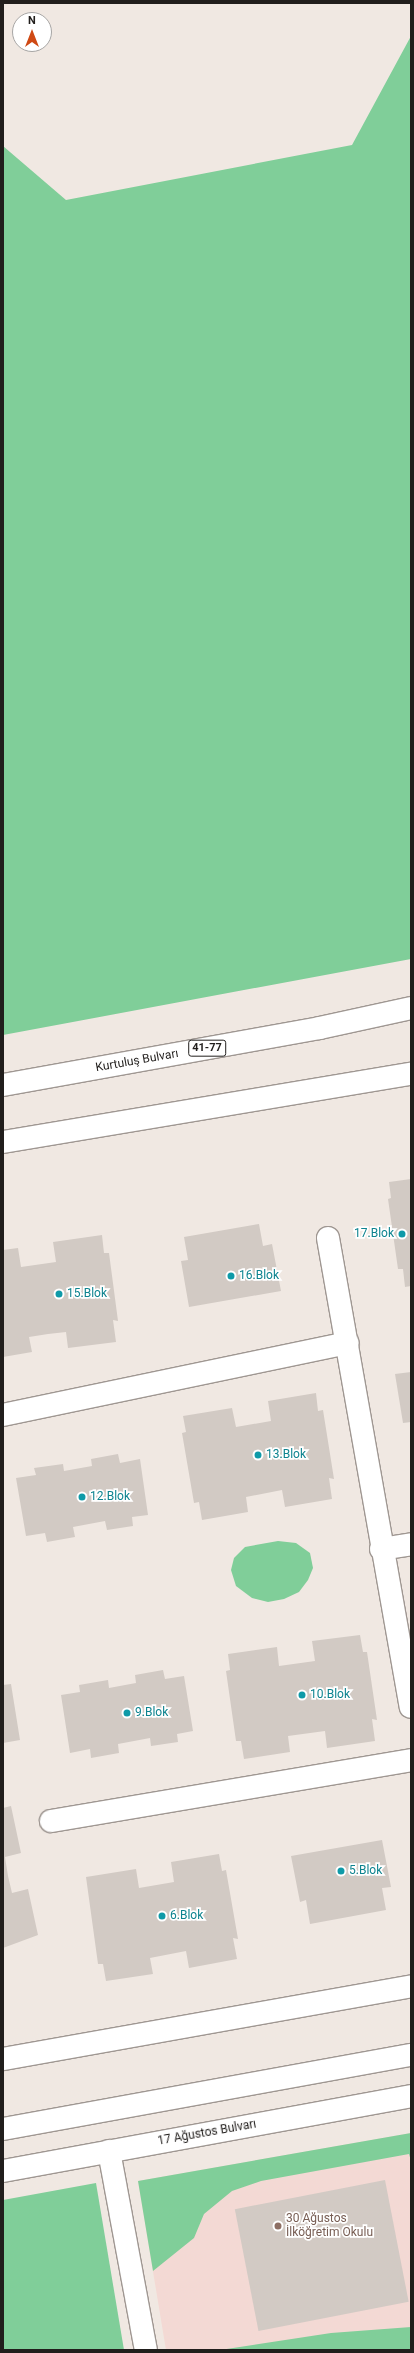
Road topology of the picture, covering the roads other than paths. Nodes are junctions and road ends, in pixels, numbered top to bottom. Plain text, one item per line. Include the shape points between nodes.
1 (411, 1008) edge
2 (411, 1074) edge
3 (3, 1085) edge
4 (3, 1142) edge
5 (328, 1238) dead end
6 (348, 1343) junction
7 (3, 1415) edge
8 (411, 1544) edge
9 (382, 1549) junction
10 (411, 1707) edge
11 (411, 1760) edge
12 (51, 1821) dead end
13 (411, 1986) edge
14 (411, 2055) edge
15 (3, 2059) edge
16 (411, 2096) edge
17 (3, 2129) edge
18 (109, 2151) junction
19 (3, 2171) edge
20 (146, 2350) edge

1 - 3 main road, Kurtuluş Bulvarı / 41-77 via 320,1028
2 - 4 main road
5 - 6 main road
6 - 7 main road
6 - 9 main road
8 - 9 main road
9 - 10 main road
11 - 12 main road
13 - 15 main road
14 - 17 main road
16 - 18 main road, 17 Ağustos Bulvarı
18 - 19 main road, 17 Ağustos Bulvarı
18 - 20 main road

